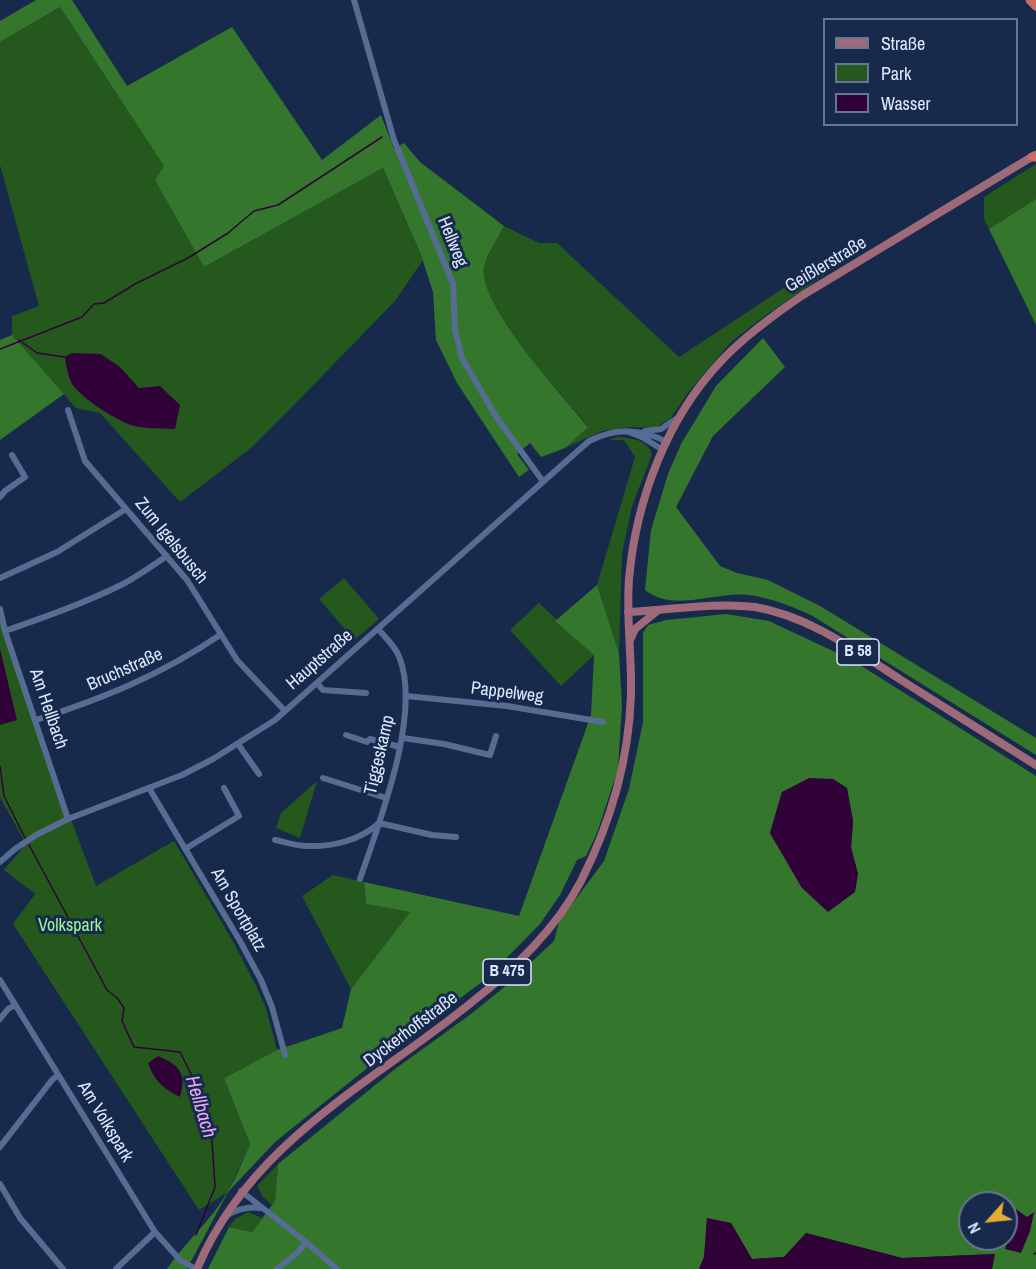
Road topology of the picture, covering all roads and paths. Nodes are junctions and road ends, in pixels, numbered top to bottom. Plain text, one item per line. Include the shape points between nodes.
1 (354, 0) edge
2 (1030, 0) edge
3 (1036, 6) edge
4 (1035, 156) edge
5 (68, 410) dead end
6 (681, 415) junction
7 (625, 431) junction
8 (641, 431) junction
9 (667, 442) junction
10 (663, 450) junction
11 (12, 455) dead end
12 (543, 480) junction
13 (0, 497) edge
14 (126, 509) junction
15 (167, 556) junction
16 (0, 578) edge
17 (0, 609) edge
18 (658, 611) junction
19 (628, 612) junction
20 (378, 629) junction
21 (5, 631) junction
22 (220, 636) junction
23 (629, 644) junction
24 (317, 683) junction
25 (366, 693) dead end
26 (406, 696) junction
27 (285, 711) junction
28 (36, 720) junction
29 (603, 722) dead end
30 (346, 735) dead end
31 (496, 736) dead end
32 (403, 738) junction
33 (238, 744) junction
34 (400, 747) junction
35 (1036, 765) edge
36 (259, 774) dead end
37 (324, 778) dead end
38 (149, 788) junction
39 (224, 788) dead end
40 (386, 798) junction
41 (68, 819) junction
42 (379, 823) junction
43 (456, 837) dead end
44 (274, 840) dead end
45 (185, 849) junction
46 (0, 862) edge
47 (360, 879) dead end
48 (0, 980) edge
49 (15, 1005) junction
50 (0, 1019) edge
51 (285, 1055) dead end
52 (58, 1075) junction
53 (0, 1147) edge
54 (0, 1184) edge
55 (241, 1191) junction
56 (264, 1209) junction
57 (225, 1216) junction
58 (155, 1232) junction
59 (306, 1242) junction
60 (63, 1269) edge
61 (116, 1269) edge
62 (196, 1269) edge
63 (277, 1269) edge
64 (337, 1269) edge

1 - 12 street, Hellweg via 394,140 453,284 455,330 462,358 497,418
2 - 3 highway
4 - 6 main road, Geißlerstraße via 772,317 723,359
5 - 14 street, Zum Igelsbusch via 85,461
6 - 8 street via 661,429
6 - 9 main road, Geißlerstraße
7 - 8 street, Hauptstraße
7 - 10 street
7 - 12 street, Hauptstraße via 589,441
8 - 9 street, Hauptstraße
9 - 10 main road, Dyckerhoffstraße
10 - 19 main road, Dyckerhoffstraße via 638,521
11 - 13 street via 25,477
12 - 20 street, Hauptstraße
14 - 15 street, Zum Igelsbusch
14 - 16 street via 57,552
15 - 21 street via 125,583
15 - 22 street, Zum Igelsbusch via 187,580
17 - 21 street, Am Hellbach
18 - 19 main road, B 58
18 - 23 main road via 635,629
18 - 35 main road, B 58 via 740,606 770,610 800,621 849,647
19 - 23 main road, Dyckerhoffstraße / B 475
20 - 24 street, Hauptstraße
20 - 26 street, Tiggeskamp via 400,657
21 - 28 street, Am Hellbach
22 - 27 street, Zum Igelsbusch
22 - 28 street, Bruchstraße via 134,684
23 - 55 main road, Dyckerhoffstraße / B 475 via 630,722 621,772 595,851 558,916 493,986 301,1131
24 - 25 street via 323,690
24 - 27 street, Hauptstraße
26 - 29 street, Pappelweg via 507,706
26 - 32 street, Tiggeskamp
27 - 33 street, Hauptstraße
28 - 41 street, Am Hellbach
30 - 34 street
31 - 32 street via 490,755
32 - 34 street, Tiggeskamp
33 - 36 street
33 - 38 street, Hauptstraße
34 - 40 street, Tiggeskamp
37 - 40 street
38 - 41 street, Hauptstraße
38 - 45 street, Am Sportplatz
39 - 45 street via 239,816
40 - 42 street, Tiggeskamp
41 - 46 street, Hauptstraße via 36,835
42 - 43 street
42 - 44 street, Tiggeskamp via 360,836 341,842 307,846
42 - 47 street, Tiggeskamp
45 - 51 street, Am Sportplatz via 261,980
48 - 49 street, Am Volkspark
49 - 50 street
49 - 52 street, Am Volkspark
52 - 53 street
52 - 58 street, Am Volkspark
54 - 60 street via 20,1218
55 - 56 street
55 - 57 main road, Dyckerhoffstraße / B 475
56 - 57 street via 238,1209
56 - 59 street
57 - 62 main road, Dyckerhoffstraße / B 475
58 - 61 street
58 - 62 street, Am Volkspark via 180,1260
59 - 63 street
59 - 64 street

